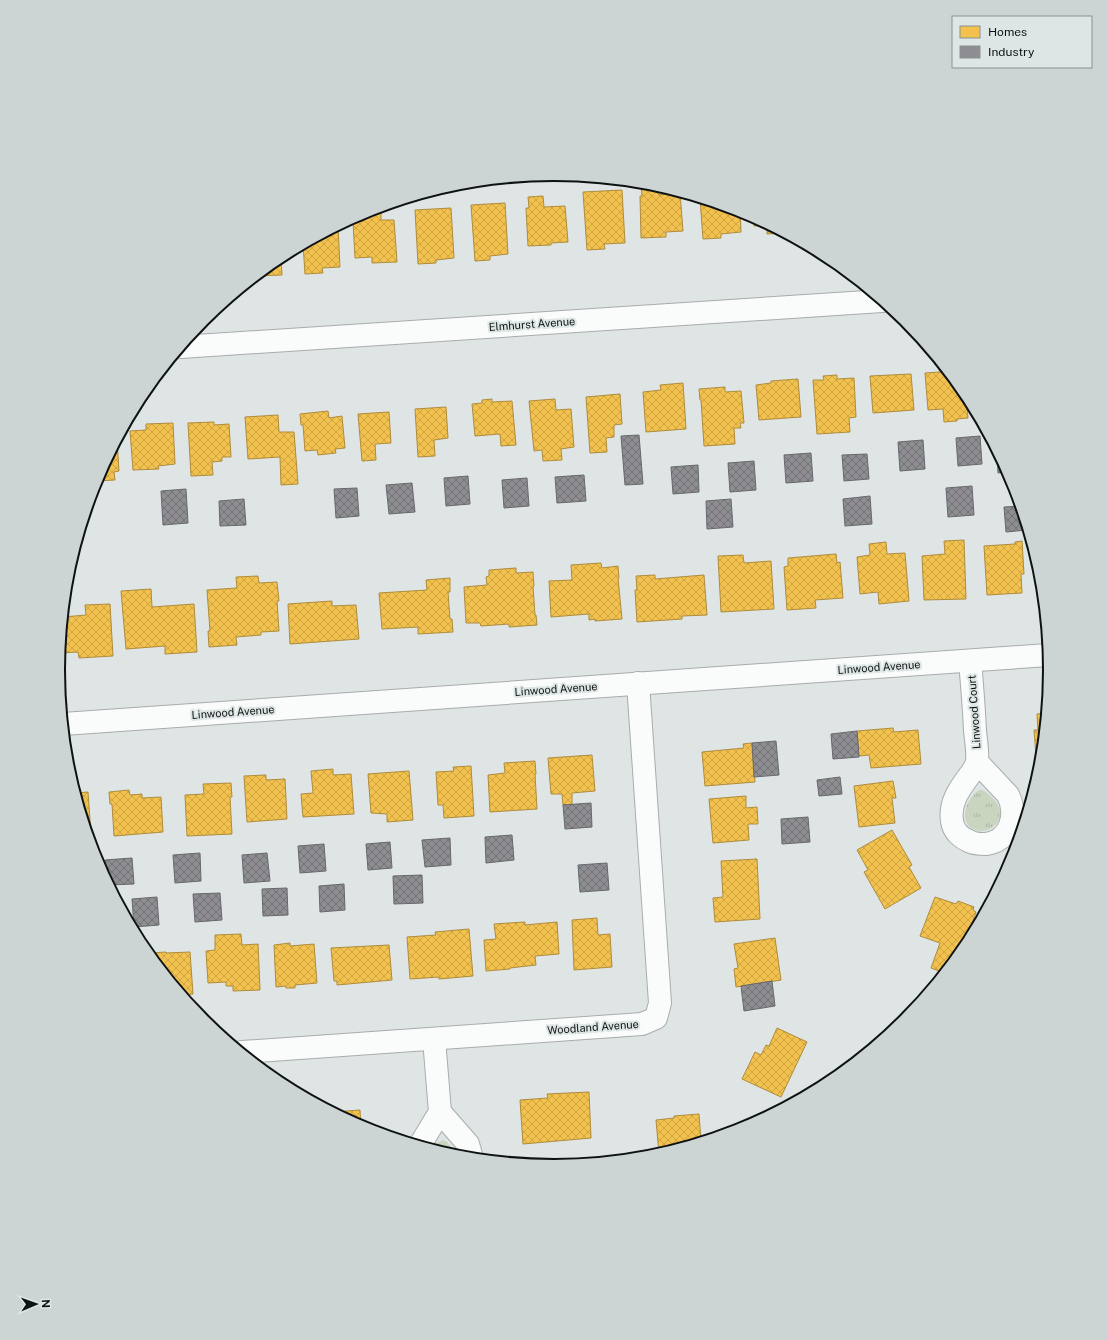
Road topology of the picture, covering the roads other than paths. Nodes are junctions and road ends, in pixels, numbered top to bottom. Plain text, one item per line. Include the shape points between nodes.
1 (875, 301) edge
2 (187, 347) edge
3 (1043, 655) edge
4 (970, 661) junction
5 (638, 683) junction
6 (68, 724) edge
7 (978, 763) dead end
8 (434, 1039) junction
9 (248, 1052) edge
10 (440, 1112) junction
11 (423, 1141) edge
12 (470, 1152) edge

1 - 2 street, Elmhurst Avenue
3 - 4 street, Linwood Avenue
4 - 5 street, Linwood Avenue
4 - 7 street, Linwood Court
5 - 6 street, Linwood Avenue
5 - 8 street, Woodland Avenue via 660,1003 656,1018 642,1024
8 - 9 street, Woodland Avenue
8 - 10 street
10 - 11 street
10 - 12 street via 468,1144

